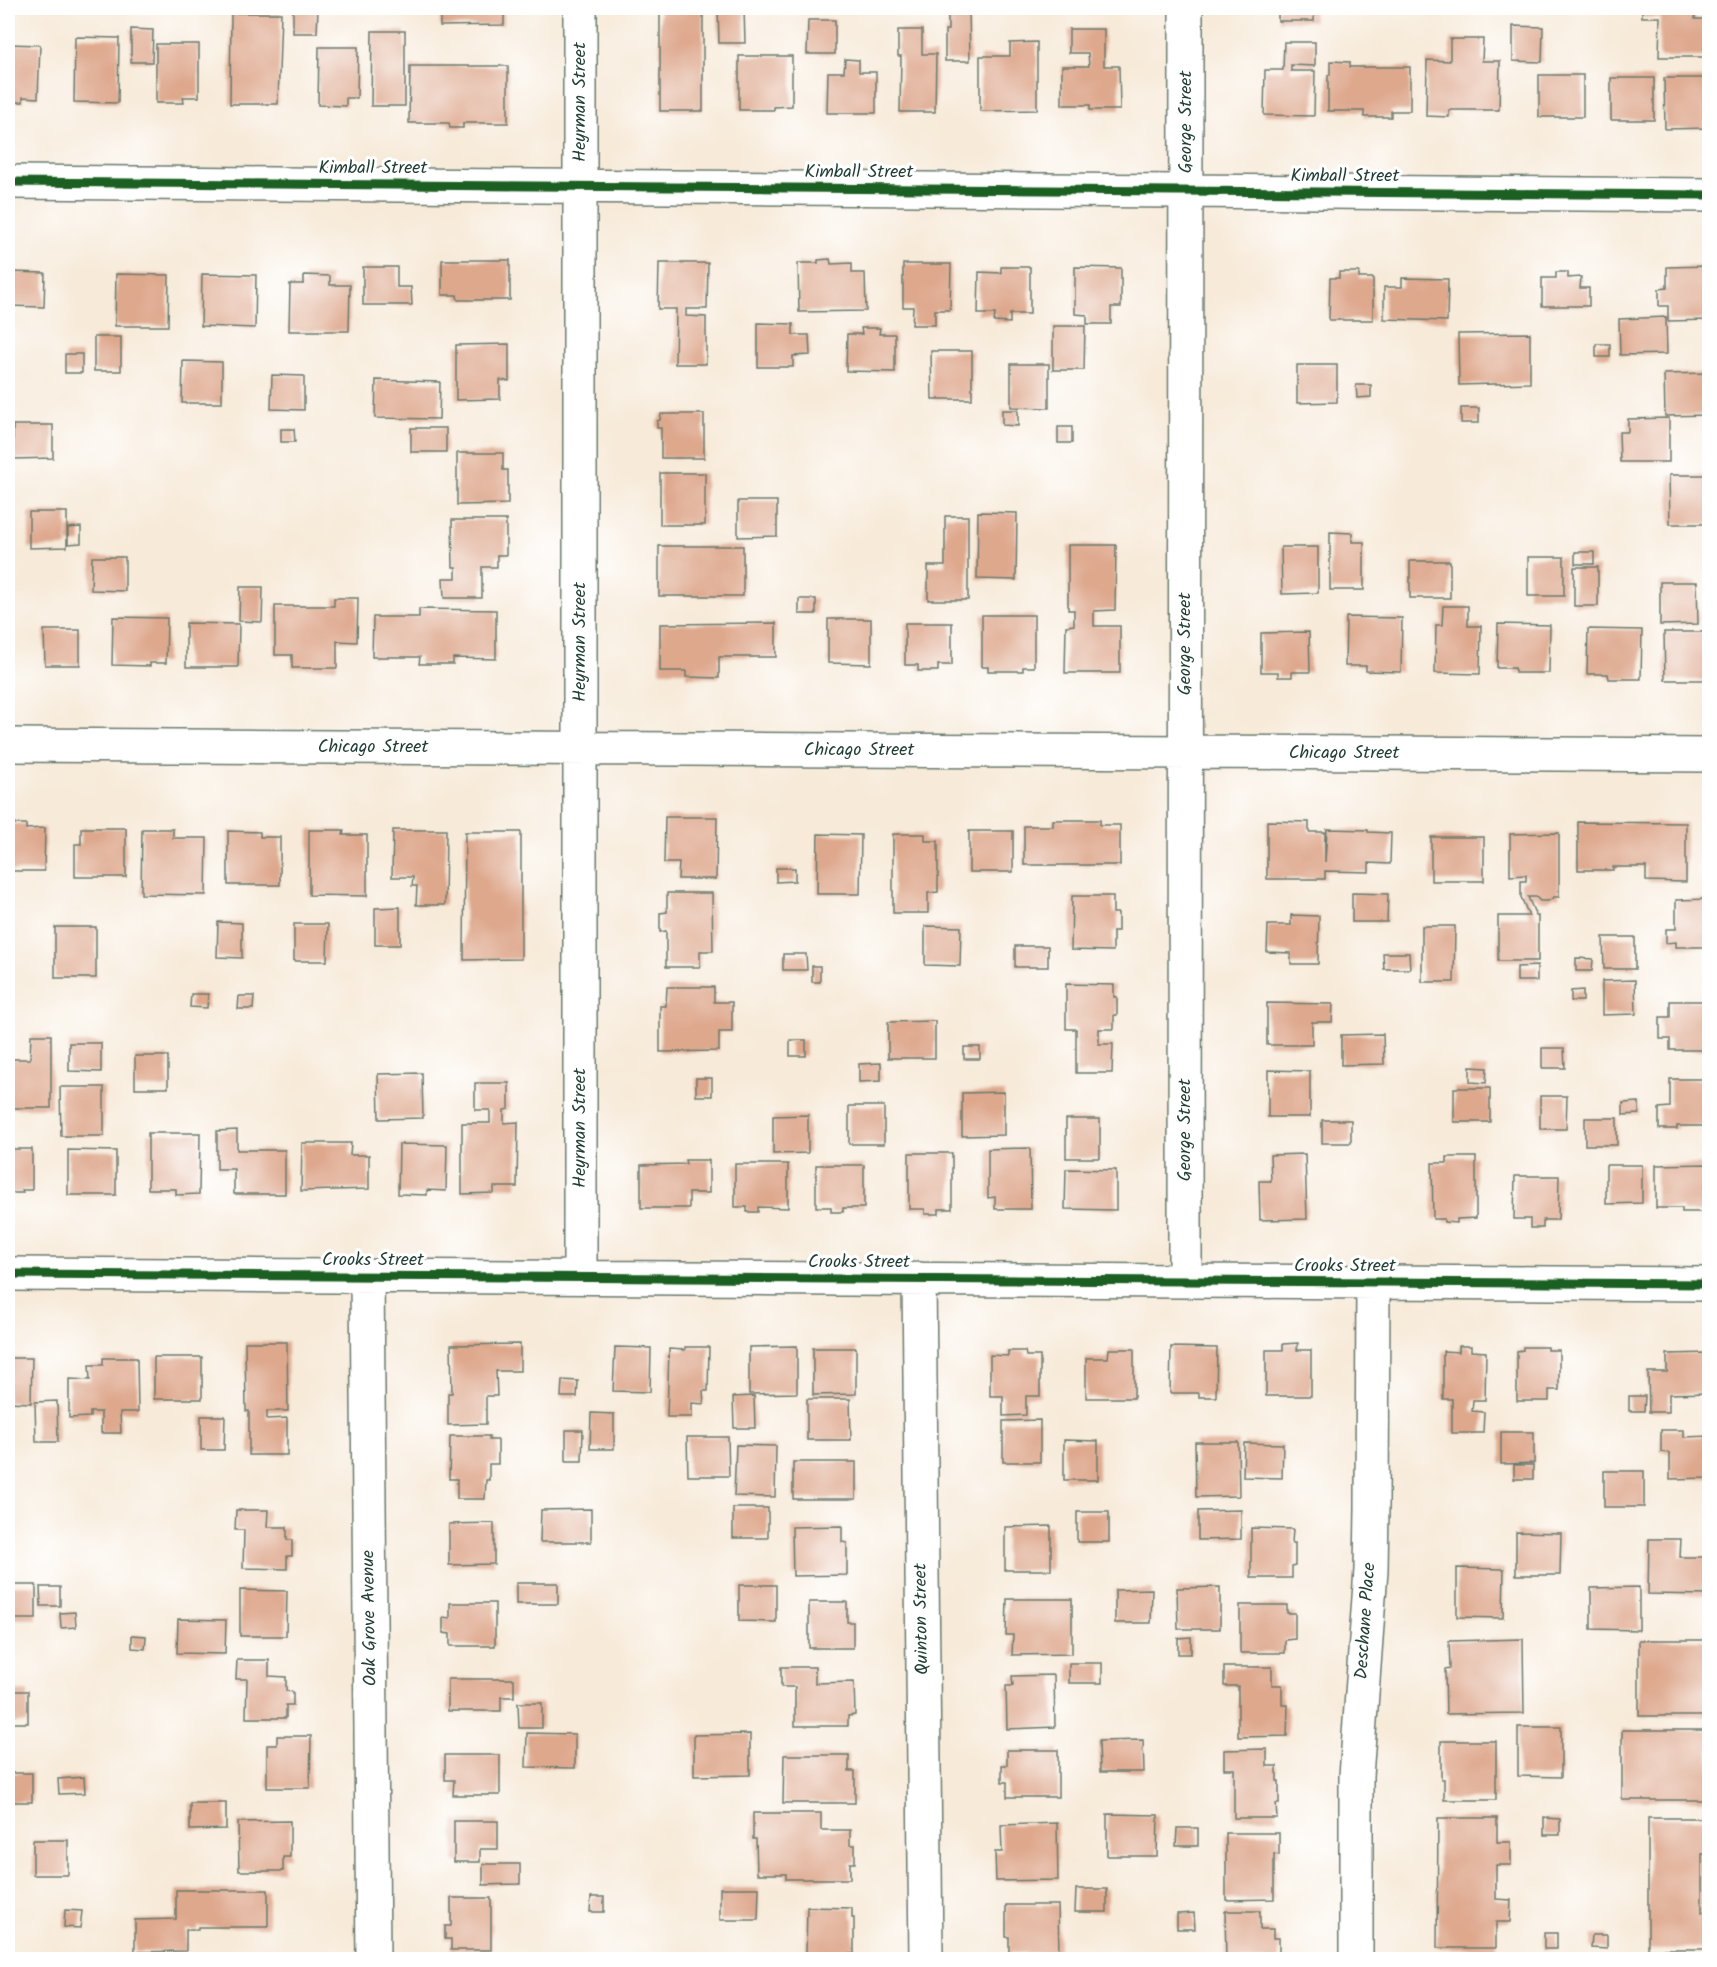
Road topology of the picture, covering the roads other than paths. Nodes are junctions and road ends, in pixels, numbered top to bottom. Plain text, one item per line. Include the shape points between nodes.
1 (580, 8) edge
2 (1186, 8) edge
3 (8, 182) edge
4 (580, 186) junction
5 (1186, 191) junction
6 (1710, 195) edge
7 (8, 745) edge
8 (580, 748) junction
9 (1185, 752) junction
10 (1710, 755) edge
11 (8, 1274) edge
12 (367, 1277) junction
13 (580, 1277) junction
14 (919, 1279) junction
15 (1185, 1281) junction
16 (1373, 1282) junction
17 (1710, 1284) edge
18 (373, 1959) edge
19 (926, 1959) edge
20 (1356, 1959) edge

1 - 4 street, Heyrman Street
2 - 5 street, George Street
3 - 4 street, Kimball Street
4 - 5 street, Kimball Street
4 - 8 street, Heyrman Street
5 - 6 street, Kimball Street
5 - 9 street, George Street
7 - 8 street, Chicago Street
8 - 9 street, Chicago Street
8 - 13 street, Heyrman Street
9 - 10 street, Chicago Street
9 - 15 street, George Street
11 - 12 street, Crooks Street
12 - 13 street, Crooks Street
12 - 18 street, Oak Grove Avenue
13 - 14 street, Crooks Street
14 - 15 street, Crooks Street
14 - 19 street, Quinton Street
15 - 16 street, Crooks Street
16 - 17 street, Crooks Street
16 - 20 street, Deschane Place via 1371,1570 1356,1776

